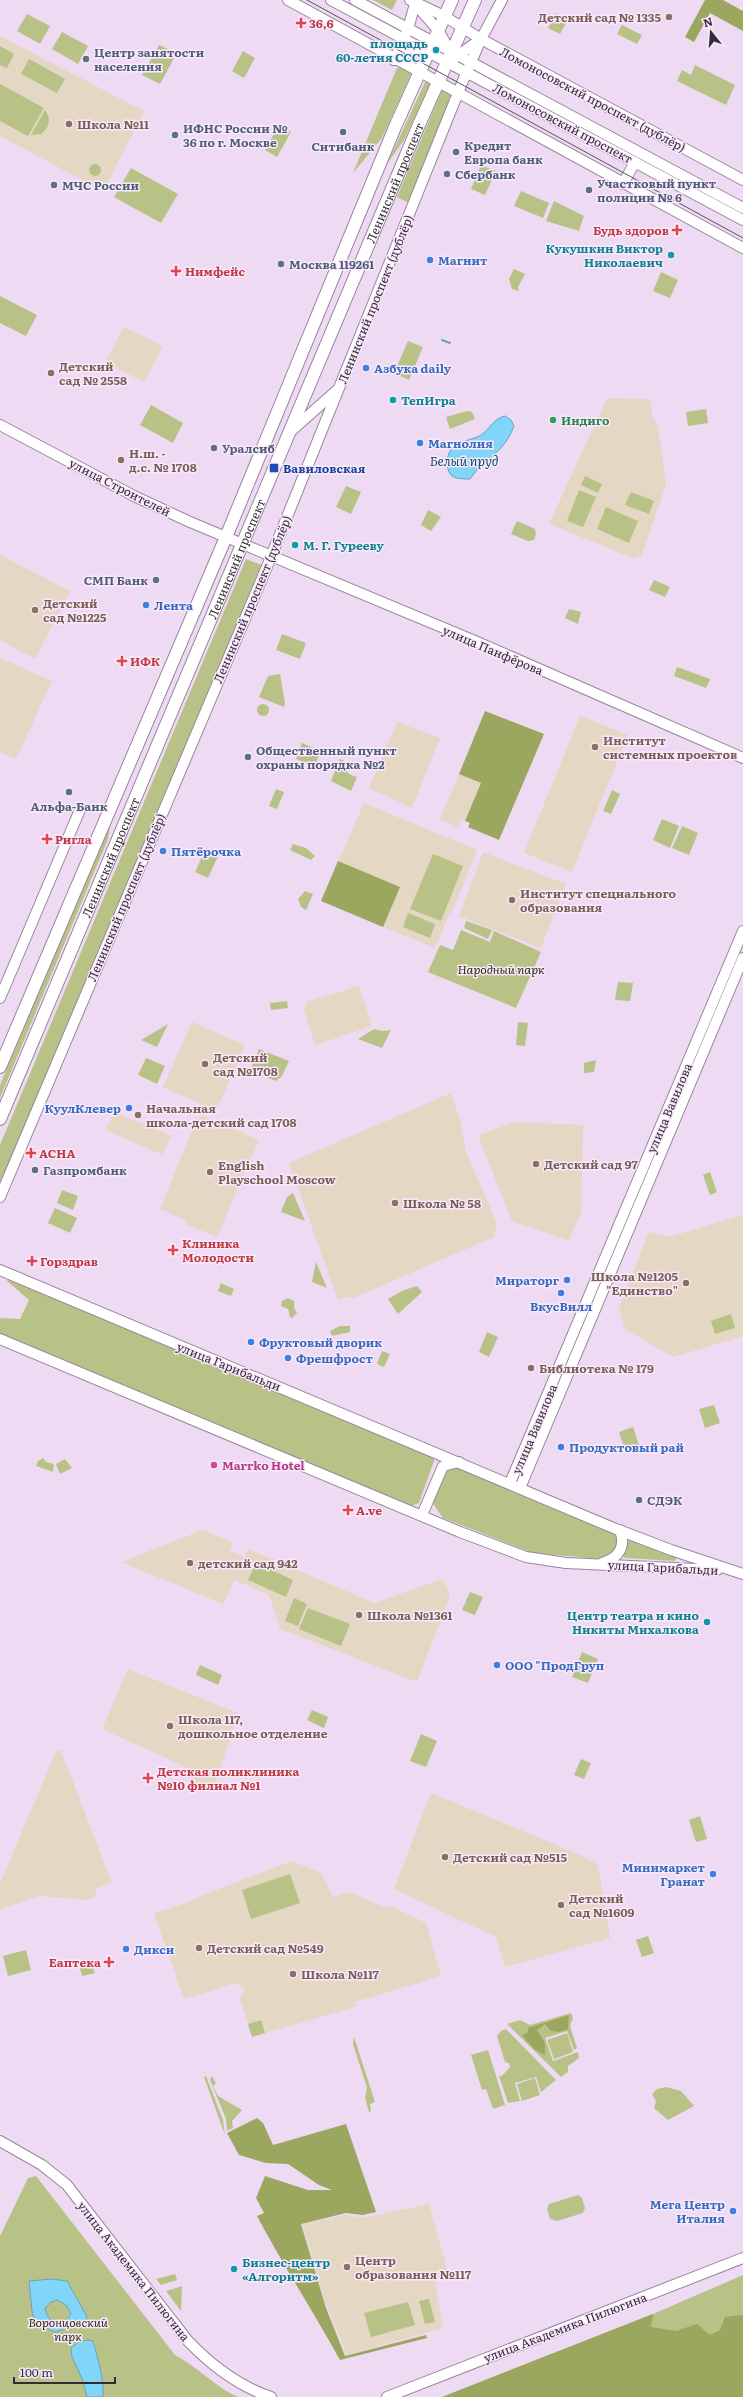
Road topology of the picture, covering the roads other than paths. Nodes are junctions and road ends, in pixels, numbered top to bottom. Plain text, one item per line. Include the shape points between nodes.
1 (288, 0) edge
2 (332, 0) edge
3 (355, 0) edge
4 (452, 0) edge
5 (475, 0) edge
6 (502, 0) edge
7 (414, 1) edge
8 (444, 16) junction
9 (462, 27) junction
10 (408, 29) junction
11 (438, 30) junction
12 (404, 39) junction
13 (481, 39) junction
14 (427, 47) junction
15 (452, 57) junction
16 (394, 60) junction
17 (469, 68) junction
18 (419, 73) junction
19 (438, 83) junction
20 (458, 94) junction
21 (635, 162) junction
22 (743, 180) edge
23 (623, 184) junction
24 (743, 208) edge
25 (743, 220) edge
26 (743, 248) edge
27 (339, 388) junction
28 (0, 425) edge
29 (290, 432) junction
30 (226, 537) junction
31 (242, 544) junction
32 (271, 556) junction
33 (743, 758) edge
34 (79, 812) dead end
35 (743, 931) edge
36 (743, 958) edge
37 (0, 998) edge
38 (0, 1067) edge
39 (0, 1119) edge
40 (0, 1197) edge
41 (0, 1270) edge
42 (0, 1339) edge
43 (459, 1462) junction
44 (515, 1486) junction
45 (422, 1515) junction
46 (620, 1530) junction
47 (597, 1564) junction
48 (729, 1570) junction
49 (743, 1574) edge
50 (0, 2141) edge
51 (743, 2258) edge
52 (271, 2397) edge
53 (387, 2397) edge

1 - 16 street
2 - 12 street
3 - 10 street
4 - 8 main road, Ленинский проспект
5 - 9 main road, Ленинский проспект
6 - 13 street, Ленинский проспект (дублёр)
7 - 8 street
7 - 10 street
7 - 11 street
8 - 9 street, Ломоносовский проспект (дублёр)
8 - 11 main road, Ленинский проспект
9 - 13 street, Ломоносовский проспект (дублёр)
9 - 15 main road, Ленинский проспект
10 - 12 street
10 - 14 street
11 - 14 main road, Ленинский проспект
11 - 15 street
12 - 14 street
12 - 16 street
13 - 15 street
13 - 17 street, Ленинский проспект (дублёр)
13 - 22 street, Ломоносовский проспект (дублёр)
14 - 15 street
14 - 16 street
14 - 18 main road, Ленинский проспект
15 - 17 street
15 - 19 main road, Ленинский проспект
16 - 18 street
17 - 20 street, Ленинский проспект (дублёр)
17 - 21 street, Ломоносовский проспект
17 - 24 street, Ломоносовский проспект
18 - 19 street
18 - 30 main road, Ленинский проспект
19 - 20 street
19 - 29 main road, Ленинский проспект
20 - 23 street
20 - 27 street, Ленинский проспект (дублёр)
21 - 23 street
21 - 25 street, Ломоносовский проспект
23 - 26 street
27 - 29 street
27 - 32 street, Ленинский проспект (дублёр)
28 - 30 street, улица Строителей via 134,496
29 - 31 main road, Ленинский проспект
30 - 31 street, улица Строителей
30 - 38 main road, Ленинский проспект
31 - 32 street, улица Панфёрова
31 - 39 main road, Ленинский проспект
32 - 33 street, улица Панфёрова via 475,641
32 - 40 street, Ленинский проспект (дублёр)
34 - 37 street
35 - 44 street, улица Вавилова
36 - 44 street, улица Вавилова
41 - 43 street, улица Гарибальди
42 - 45 street, улица Гарибальди
43 - 44 street, улица Гарибальди
43 - 45 street via 443,1466
44 - 46 street, улица Гарибальди
45 - 47 street, улица Гарибальди via 526,1557 566,1563
46 - 47 street, улица Гарибальди via 623,1544 616,1557
46 - 48 street, улица Гарибальди
47 - 48 street, улица Гарибальди
48 - 49 street, улица Гарибальди
50 - 52 street, улица Академика Пилюгина via 42,2165 66,2185 188,2341 203,2356 232,2379
51 - 53 street, улица Академика Пилюгина

